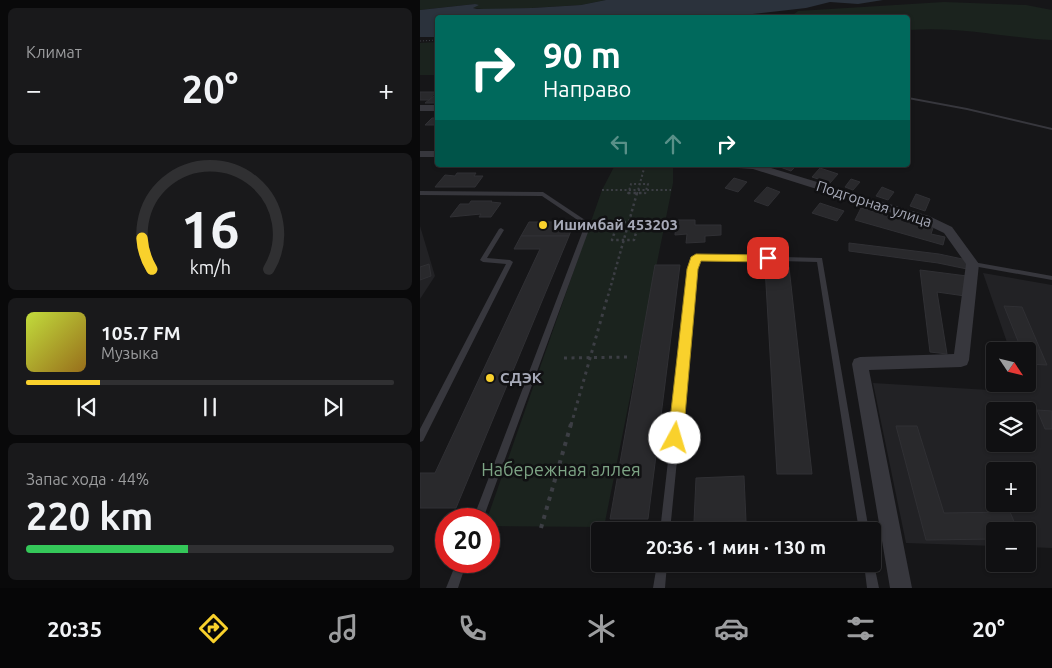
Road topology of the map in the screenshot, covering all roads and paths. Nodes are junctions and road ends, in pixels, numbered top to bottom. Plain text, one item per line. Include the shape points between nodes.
1 (435, 40) edge
2 (420, 41) edge
3 (910, 98) edge
4 (420, 108) edge
5 (435, 108) edge
6 (1052, 129) edge
7 (420, 154) edge
8 (435, 154) edge
9 (644, 167) edge
10 (757, 167) edge
11 (640, 184) junction
12 (602, 190) dead end
13 (630, 190) junction
14 (646, 190) junction
15 (671, 190) dead end
16 (637, 192) junction
17 (420, 193) edge
18 (629, 222) junction
19 (501, 230) dead end
20 (624, 240) junction
21 (973, 264) junction
22 (1052, 278) edge
23 (564, 358) dead end
24 (590, 358) junction
25 (630, 358) dead end
26 (420, 438) edge
27 (482, 508) edge
28 (666, 522) edge
29 (863, 522) edge
30 (541, 528) dead end
31 (661, 572) edge
32 (870, 572) edge
33 (458, 573) edge
34 (452, 588) edge
35 (659, 588) edge
36 (873, 588) edge
37 (901, 588) edge

1 - 2 path
3 - 6 lane
4 - 5 street
7 - 8 street
9 - 11 path
10 - 21 street, Подгорная улица via 925,219 948,230
11 - 13 path via 631,184
11 - 14 path via 648,184
11 - 16 path
12 - 13 path
13 - 16 path
14 - 15 path
14 - 16 path
16 - 18 path
17 - 27 lane via 543,194 588,224
18 - 20 path
18 - 20 path via 639,222 634,240
18 - 20 path via 618,222 612,240
19 - 26 lane via 483,260 510,262
20 - 24 path
21 - 22 lane
21 - 37 street via 961,360 860,364
23 - 24 path
24 - 25 path
24 - 30 path
28 - 29 lane via 696,257 820,260
31 - 35 lane
32 - 36 lane
33 - 34 lane

